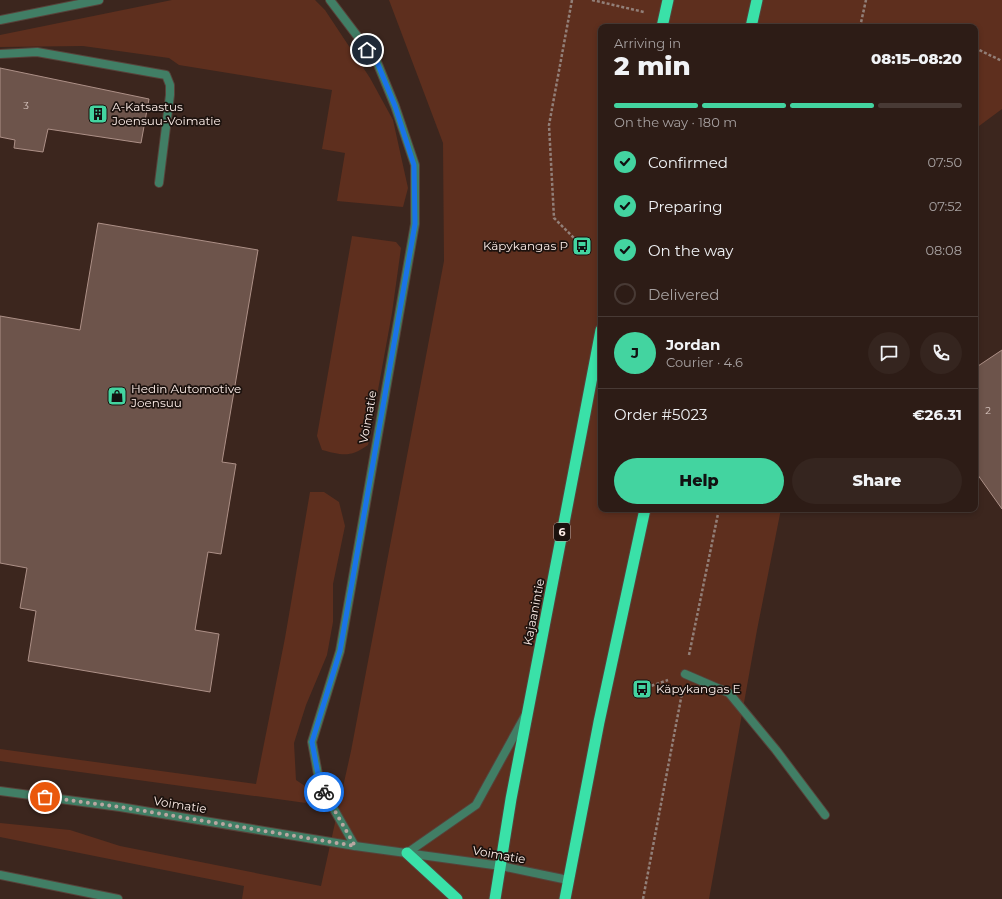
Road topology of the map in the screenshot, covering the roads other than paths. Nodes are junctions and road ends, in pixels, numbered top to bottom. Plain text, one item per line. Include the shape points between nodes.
1 (99, 0) edge
2 (330, 0) edge
3 (668, 0) edge
4 (757, 0) edge
5 (0, 20) edge
6 (663, 24) edge
7 (752, 24) edge
8 (0, 54) edge
9 (159, 183) dead end
10 (598, 346) edge
11 (644, 512) edge
12 (685, 674) road end
13 (528, 710) junction
14 (0, 791) edge
15 (825, 815) dead end
16 (355, 846) junction
17 (407, 853) junction
18 (501, 866) junction
19 (0, 875) edge
20 (568, 880) junction
21 (118, 899) edge
22 (457, 899) edge
23 (494, 899) edge
24 (565, 899) edge

1 - 5 street
2 - 16 street, Voimatie via 377,62 395,106 414,165 415,224 340,651 312,742 320,785
3 - 6 highway
4 - 7 highway
8 - 9 street via 37,52 166,75 170,95
10 - 13 highway, Kajaanintie / 6
11 - 20 highway
12 - 15 street via 729,693
13 - 17 street via 476,805
13 - 18 highway, Kajaanintie / 6
14 - 16 street, Voimatie via 120,807
16 - 17 street, Voimatie
17 - 18 street, Voimatie
17 - 22 highway
18 - 20 street, Voimatie
18 - 23 highway, Kajaanintie / 6
19 - 21 street
20 - 24 highway

